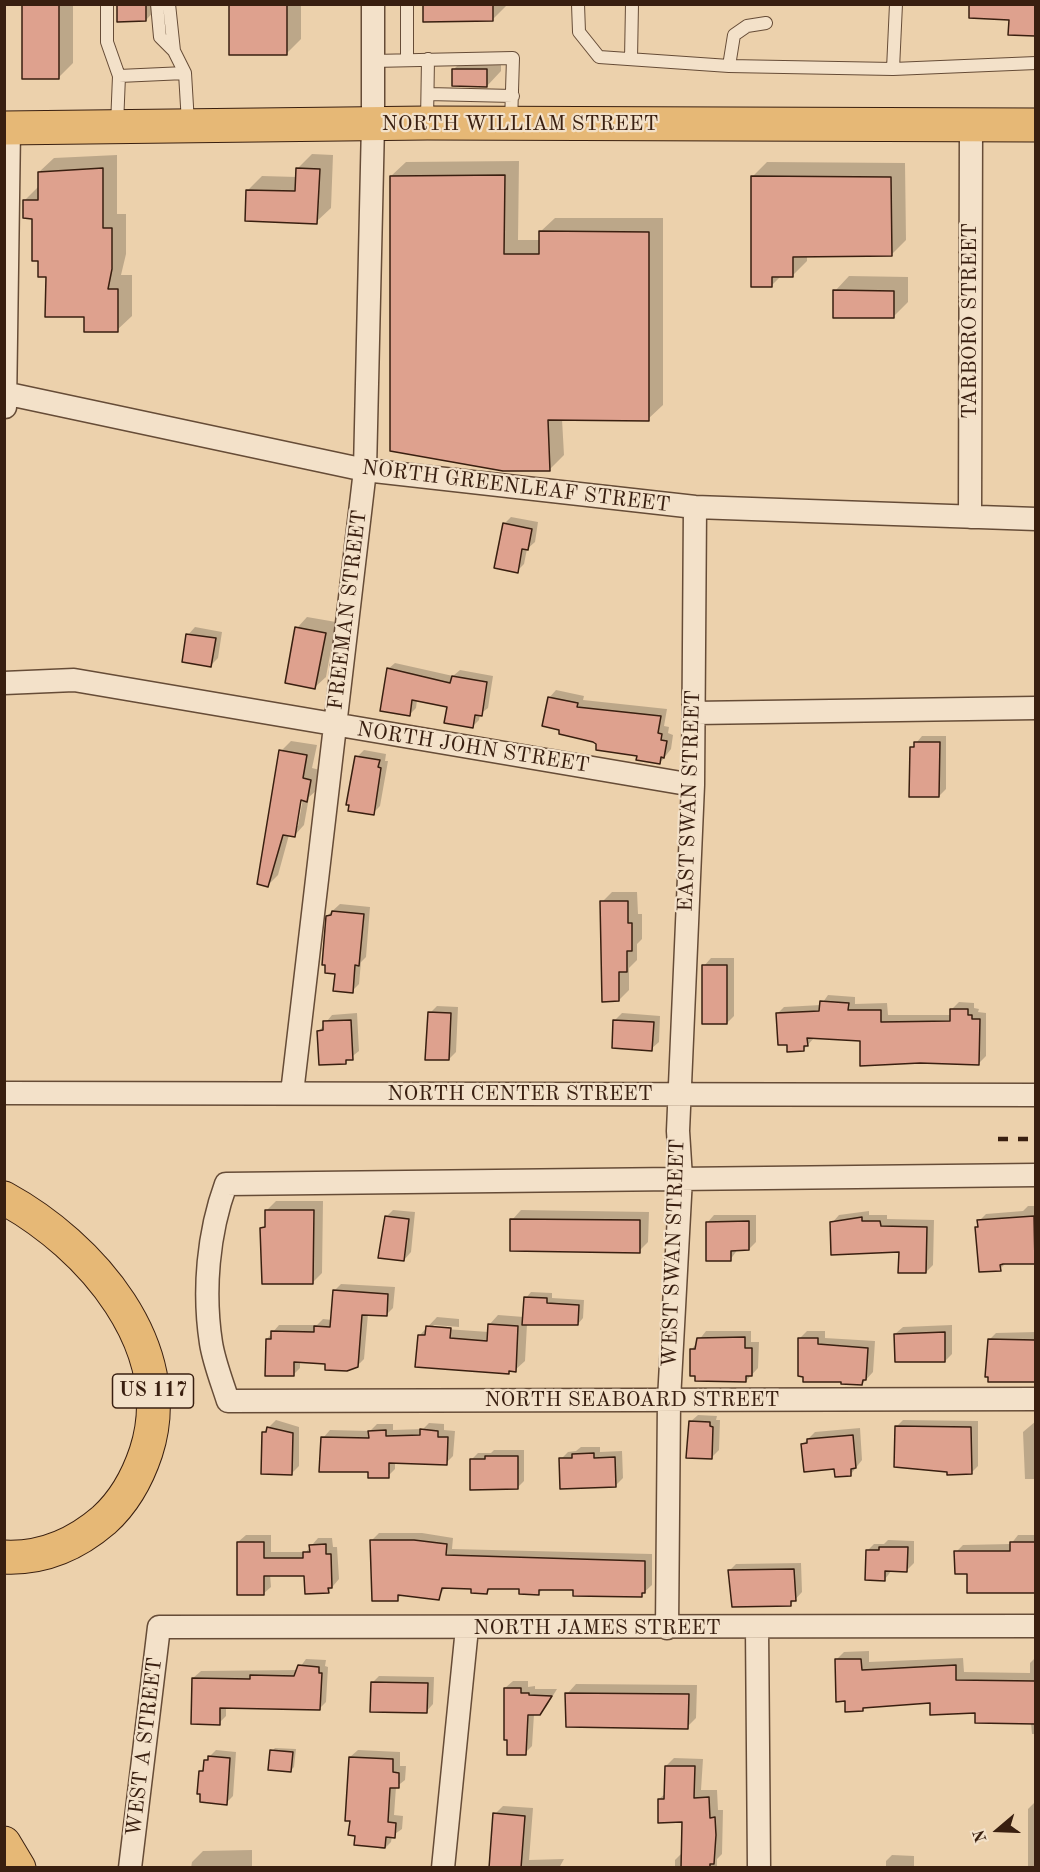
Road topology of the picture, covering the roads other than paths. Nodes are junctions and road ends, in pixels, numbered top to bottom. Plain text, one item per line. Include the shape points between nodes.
1 (107, 4) edge
2 (157, 4) edge
3 (170, 4) edge
4 (373, 4) edge
5 (407, 4) edge
6 (578, 4) edge
7 (632, 4) edge
8 (896, 4) edge
9 (766, 23) dead end
10 (174, 51) junction
11 (428, 59) junction
12 (631, 59) junction
13 (407, 60) junction
14 (373, 61) junction
15 (1035, 63) edge
16 (729, 66) junction
17 (892, 69) junction
18 (185, 74) junction
19 (119, 75) junction
20 (427, 109) junction
21 (512, 110) junction
22 (373, 124) junction
23 (971, 125) junction
24 (1035, 125) edge
25 (188, 126) junction
26 (117, 127) junction
27 (7, 128) edge
28 (5, 398) edge
29 (365, 470) junction
30 (695, 507) junction
31 (970, 517) junction
32 (1035, 519) edge
33 (4, 683) edge
34 (1035, 708) edge
35 (694, 713) junction
36 (334, 725) junction
37 (693, 785) junction
38 (4, 1093) edge
39 (292, 1093) junction
40 (680, 1094) junction
41 (1035, 1095) edge
42 (1035, 1175) edge
43 (681, 1178) junction
44 (4, 1198) edge
45 (1035, 1399) edge
46 (669, 1400) junction
47 (4, 1557) edge
48 (1035, 1626) edge
49 (159, 1627) joint
50 (757, 1627) junction
51 (467, 1628) junction
52 (667, 1628) junction
53 (4, 1843) edge
54 (19, 1868) edge
55 (130, 1868) edge
56 (443, 1868) edge
57 (759, 1868) edge

1 - 19 lane via 107,42
2 - 10 lane via 160,37
3 - 10 lane
4 - 14 street, FREEMAN STREET
5 - 13 lane
6 - 12 lane via 579,32 599,57
7 - 12 lane
8 - 17 lane
9 - 16 lane via 747,26 734,35
10 - 18 lane
11 - 13 lane
11 - 20 lane
11 - 21 lane via 513,58
12 - 16 lane
13 - 14 lane
14 - 22 street, FREEMAN STREET
15 - 17 lane
16 - 17 lane
18 - 19 lane
18 - 25 lane
19 - 26 lane
20 - 21 main road, NORTH WILLIAM STREET
20 - 22 main road, NORTH WILLIAM STREET
21 - 23 main road, NORTH WILLIAM STREET
22 - 25 main road, NORTH WILLIAM STREET
22 - 29 street, FREEMAN STREET
23 - 24 main road, NORTH WILLIAM STREET
23 - 31 street, TARBORO STREET
25 - 26 main road, NORTH WILLIAM STREET
26 - 27 main road, NORTH WILLIAM STREET
27 - 28 street
28 - 29 street, NORTH GREENLEAF STREET
29 - 30 street, NORTH GREENLEAF STREET
29 - 36 street, FREEMAN STREET
30 - 31 street, NORTH GREENLEAF STREET
30 - 35 street, EAST SWAN STREET
31 - 32 street, NORTH GREENLEAF STREET
33 - 36 street, NORTH JOHN STREET via 74,681
34 - 35 street
35 - 37 street, EAST SWAN STREET
36 - 37 street, NORTH JOHN STREET
36 - 39 street, FREEMAN STREET
37 - 40 street, EAST SWAN STREET
38 - 39 street, NORTH CENTER STREET
39 - 40 street, NORTH CENTER STREET
40 - 41 street, NORTH CENTER STREET
40 - 43 street, WEST SWAN STREET
42 - 43 street
43 - 46 street, WEST SWAN STREET
43 - 46 street, NORTH SEABOARD STREET via 226,1184 215,1215 208,1288 212,1344 228,1401
44 - 47 main road, US 117 via 51,1228 78,1252 125,1311 144,1350 153,1390 154,1430 139,1475 118,1507 88,1534 56,1552
45 - 46 street, NORTH SEABOARD STREET
46 - 52 street, WEST SWAN STREET
48 - 50 street, NORTH JAMES STREET
49 - 51 street, NORTH JAMES STREET
49 - 55 street, WEST A STREET
50 - 52 street, NORTH JAMES STREET
50 - 57 street
51 - 52 street, NORTH JAMES STREET
51 - 56 street
53 - 54 main road

